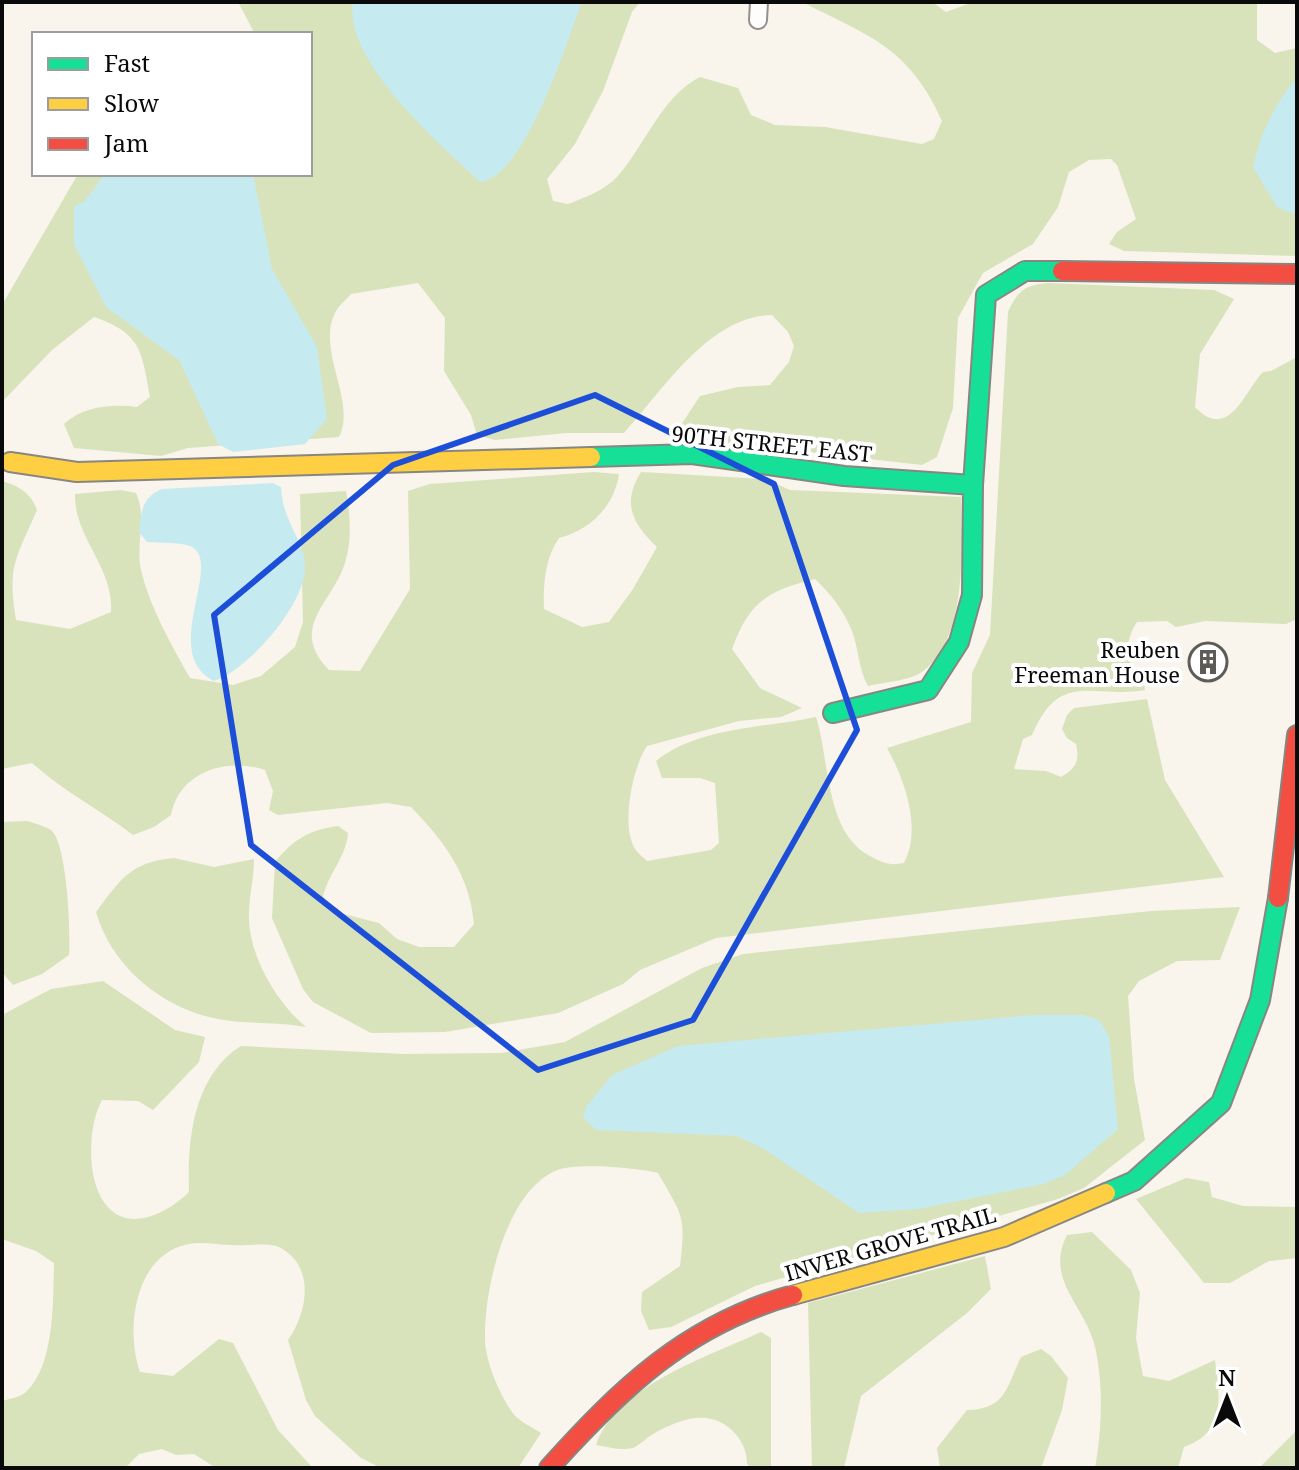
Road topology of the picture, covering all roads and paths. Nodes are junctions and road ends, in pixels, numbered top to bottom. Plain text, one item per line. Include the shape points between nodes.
1 (759, 2) edge
2 (758, 20) dead end
3 (1297, 274) edge
4 (10, 462) dead end
5 (973, 485) junction
6 (833, 713) dead end
7 (1297, 735) edge
8 (1293, 812) edge
9 (549, 1468) edge

1 - 2 street
3 - 5 street via 1025,271 986,295
4 - 5 street, 90TH STREET EAST via 77,472 692,454 844,476
5 - 6 street via 972,595 959,642 928,690
7 - 8 street, INVER GROVE TRAIL
8 - 9 street, INVER GROVE TRAIL via 1260,1000 1221,1103 1134,1181 1004,1237 771,1301 667,1352 606,1404

